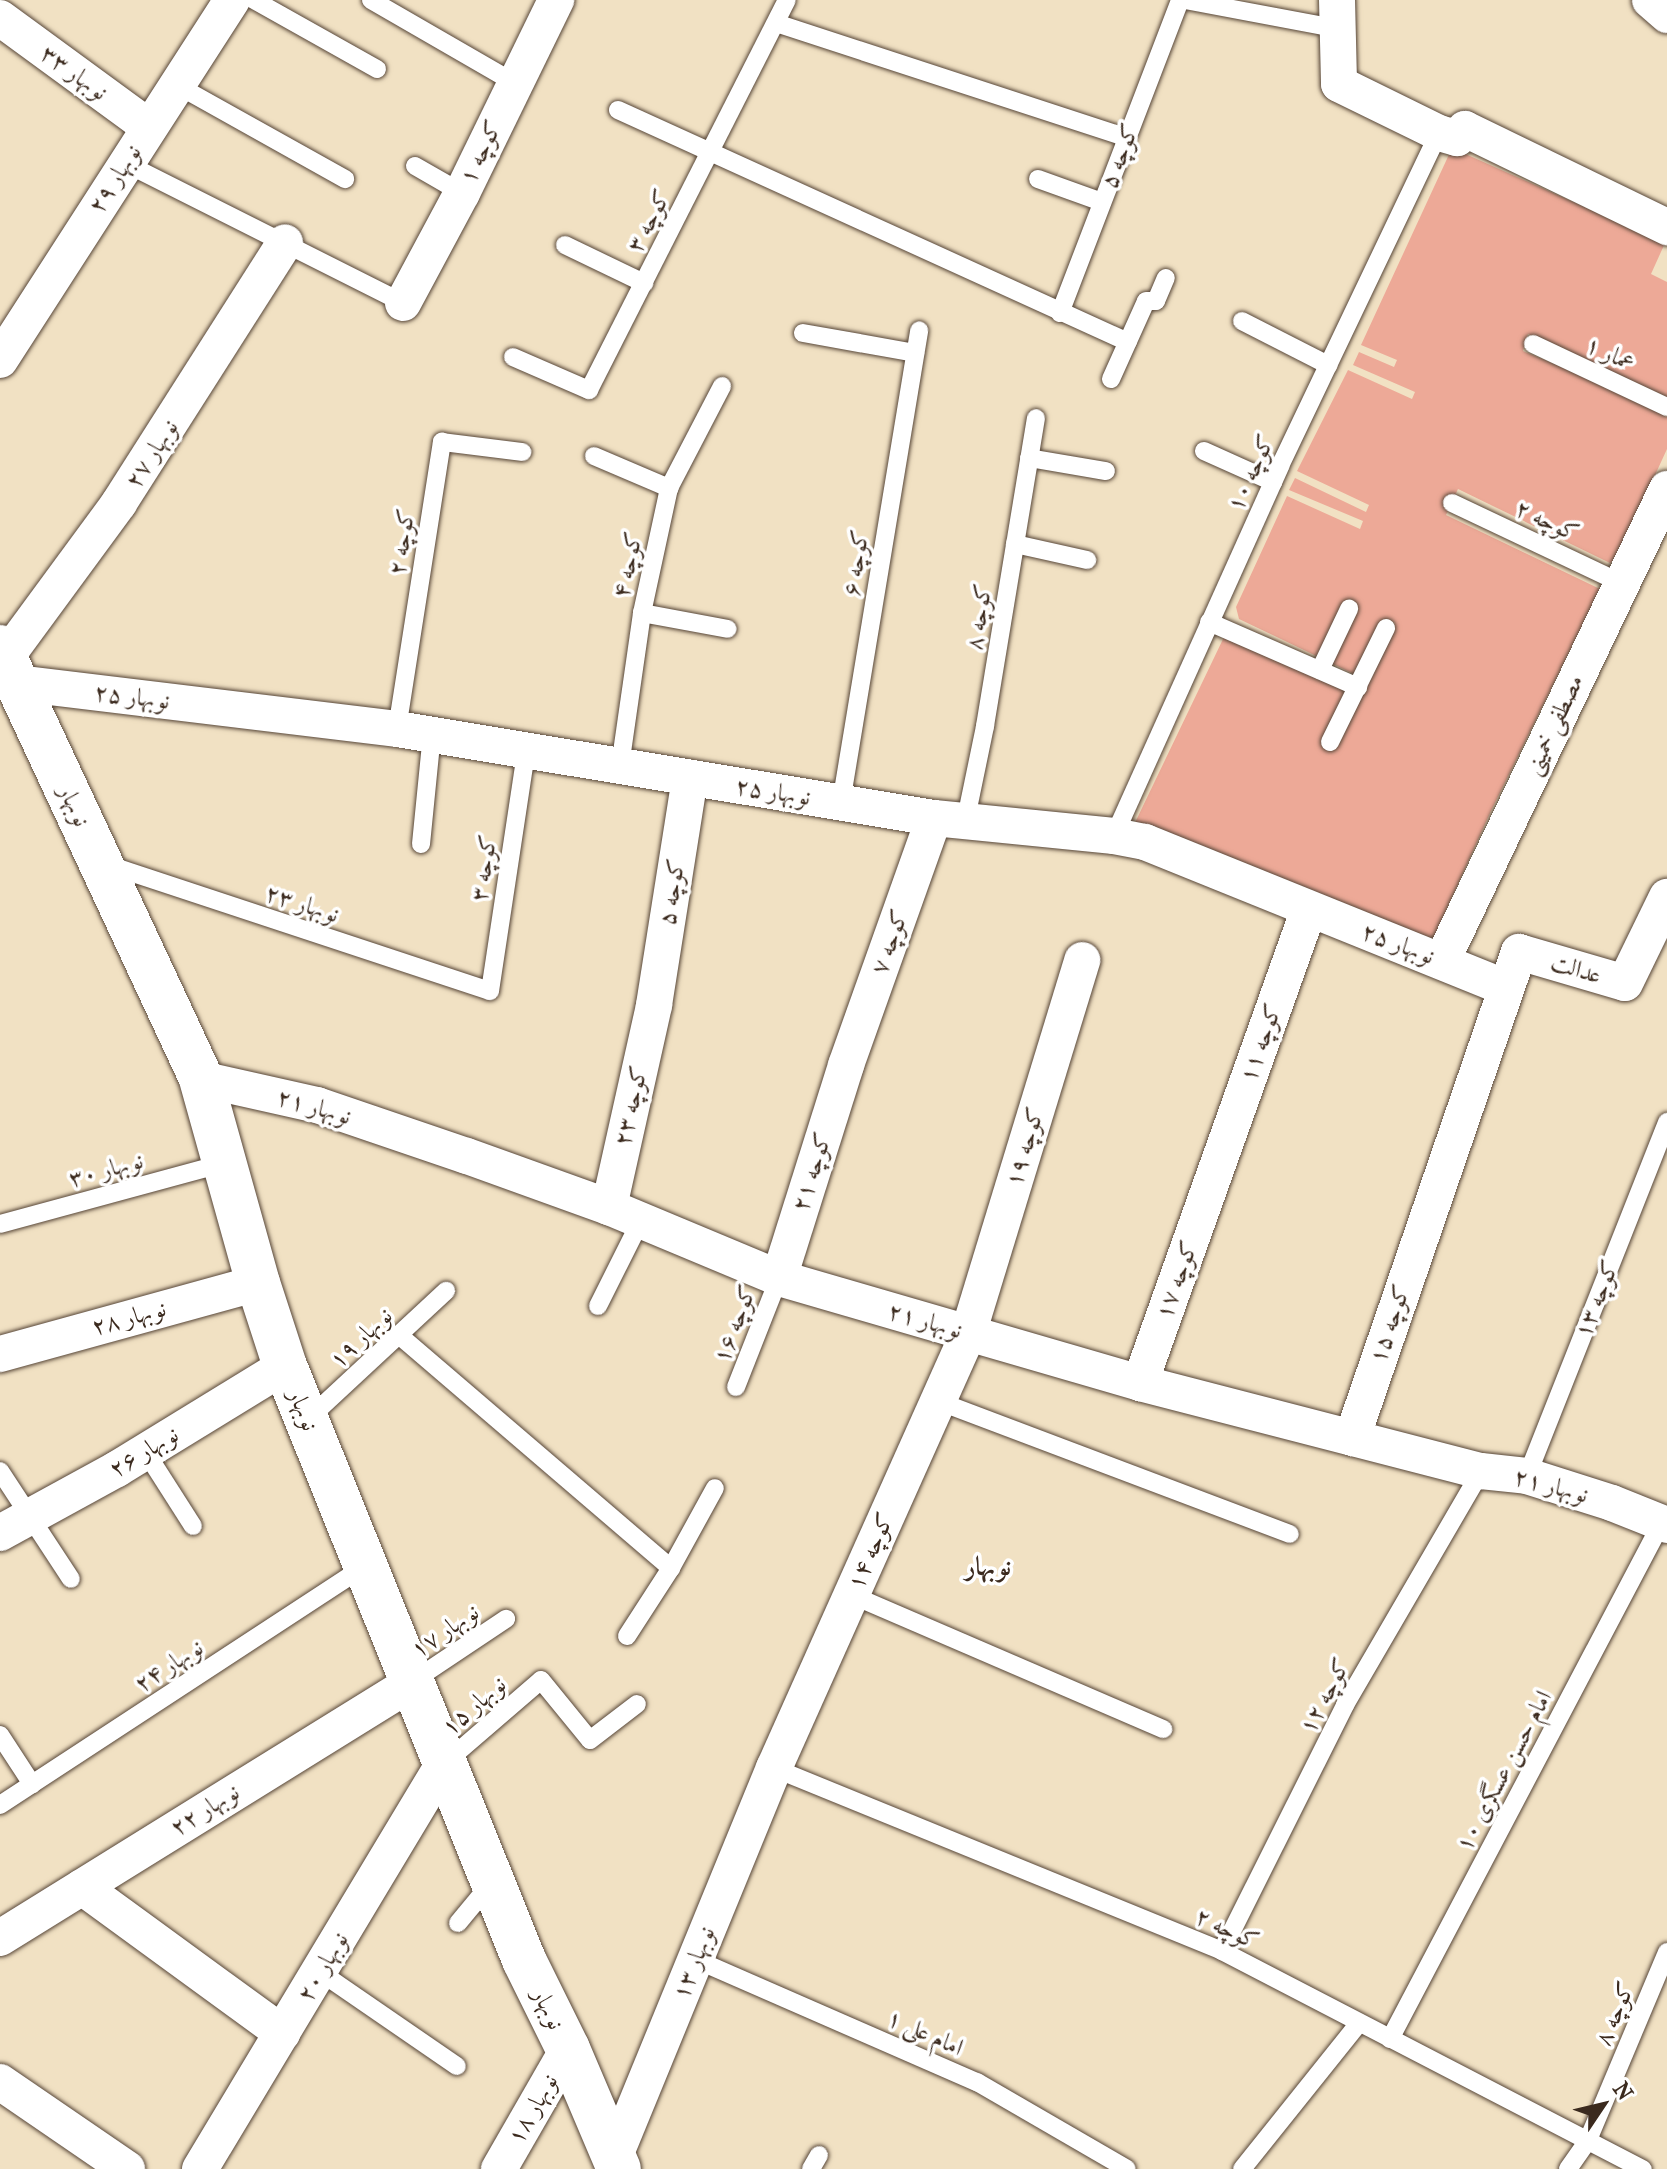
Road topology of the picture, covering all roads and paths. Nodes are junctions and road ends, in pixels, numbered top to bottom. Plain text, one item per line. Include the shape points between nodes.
1 (232, 0) edge
2 (254, 0) edge
3 (371, 0) edge
4 (556, 0) edge
5 (787, 0) edge
6 (1182, 0) edge
7 (1650, 0) edge
8 (1338, 14) edge
9 (1667, 15) edge
10 (0, 18) edge
11 (776, 23) junction
12 (377, 69) dead end
13 (515, 83) junction
14 (175, 84) junction
15 (618, 110) dead end
16 (149, 127) junction
17 (1439, 133) junction
18 (1127, 138) junction
19 (712, 154) junction
20 (125, 163) junction
21 (415, 166) dead end
22 (345, 179) dead end
23 (1038, 179) dead end
24 (462, 193) junction
25 (1102, 202) junction
26 (1667, 227) edge
27 (285, 242) junction
28 (565, 245) dead end
29 (1166, 278) dead end
30 (644, 283) junction
31 (403, 303) joint
32 (1060, 313) junction
33 (1242, 321) dead end
34 (919, 330) dead end
35 (803, 333) dead end
36 (1128, 342) junction
37 (1533, 344) dead end
38 (915, 353) junction
39 (513, 357) dead end
40 (0, 360) edge
41 (1328, 365) junction
42 (1111, 379) dead end
43 (722, 386) dead end
44 (1667, 407) edge
45 (1036, 418) dead end
46 (1204, 451) dead end
47 (522, 452) dead end
48 (594, 456) dead end
49 (1029, 458) junction
50 (1106, 471) dead end
51 (1273, 482) junction
52 (669, 488) junction
53 (1667, 489) edge
54 (1452, 503) dead end
55 (1015, 544) junction
56 (1087, 560) dead end
57 (1621, 583) junction
58 (1349, 609) dead end
59 (642, 613) junction
60 (1209, 622) junction
61 (1386, 628) dead end
62 (728, 629) dead end
63 (8, 663) edge
64 (1320, 670) junction
65 (1358, 687) junction
66 (414, 732) junction
67 (1330, 742) dead end
68 (526, 752) junction
69 (620, 766) junction
70 (690, 778) junction
71 (841, 803) junction
72 (950, 820) junction
73 (1114, 836) junction
74 (421, 844) dead end
75 (100, 862) junction
76 (1667, 897) edge
77 (1309, 909) junction
78 (1082, 960) dead end
79 (1442, 961) junction
80 (1506, 988) junction
81 (490, 991) joint
82 (654, 1005) joint
83 (846, 1065) joint
84 (201, 1079) junction
85 (1667, 1122) edge
86 (224, 1163) junction
87 (1214, 1177) joint
88 (625, 1214) junction
89 (0, 1224) edge
90 (779, 1278) junction
91 (258, 1283) junction
92 (446, 1291) dead end
93 (598, 1306) dead end
94 (968, 1334) junction
95 (400, 1336) junction
96 (0, 1354) edge
97 (285, 1366) junction
98 (1140, 1383) junction
99 (736, 1387) dead end
100 (938, 1401) junction
101 (307, 1420) junction
102 (1352, 1438) junction
103 (145, 1451) junction
104 (0, 1471) edge
105 (1481, 1471) junction
106 (1527, 1476) junction
107 (715, 1488) dead end
108 (1665, 1520) edge
109 (15, 1525) edge
110 (193, 1526) dead end
111 (1290, 1534) dead end
112 (364, 1567) junction
113 (671, 1568) junction
114 (71, 1579) dead end
115 (852, 1595) junction
116 (506, 1619) dead end
117 (627, 1636) dead end
118 (411, 1683) junction
119 (637, 1704) dead end
120 (1163, 1729) dead end
121 (0, 1735) edge
122 (443, 1764) junction
123 (774, 1768) junction
124 (32, 1784) junction
125 (0, 1805) edge
126 (494, 1880) junction
127 (82, 1887) junction
128 (458, 1923) dead end
129 (0, 1938) edge
130 (1222, 1951) junction
131 (1667, 1952) edge
132 (695, 1959) junction
133 (320, 1972) junction
134 (1358, 2024) junction
135 (282, 2033) junction
136 (1390, 2039) junction
137 (568, 2049) junction
138 (457, 2066) dead end
139 (2, 2088) edge
140 (1588, 2140) junction
141 (616, 2163) edge
142 (127, 2169) edge
143 (200, 2169) edge
144 (499, 2169) edge
145 (1127, 2169) edge
146 (1242, 2169) edge
147 (1568, 2169) edge
148 (1643, 2169) edge

1 - 14 street, نوبهار ۲۹
2 - 12 lane
3 - 13 lane
4 - 13 street, کوچه ۱
5 - 11 lane, کوچه ۳
6 - 8 lane
6 - 18 lane, کوچه ۵
7 - 9 street
8 - 17 street via 1339,84
10 - 16 street, نوبهار ۳۳
11 - 18 lane
11 - 19 lane, کوچه ۳
13 - 24 street, کوچه ۱
14 - 16 street, نوبهار ۲۹
14 - 22 lane
15 - 19 lane
16 - 20 street, نوبهار ۲۹
17 - 26 street via 1457,138 1465,129
17 - 41 lane, کوچه ۱۰
18 - 25 lane, کوچه ۵
19 - 30 lane, کوچه ۳
19 - 32 lane
20 - 27 lane
20 - 40 street, نوبهار ۲۹
21 - 24 lane
23 - 25 lane
24 - 31 street, کوچه ۱
25 - 32 lane, کوچه ۵
27 - 31 lane
27 - 63 street, نوبهار ۲۷ via 119,503
28 - 30 lane
29 - 36 lane via 1156,301 1146,301
30 - 39 lane, کوچه ۳ via 589,390
32 - 36 lane
33 - 41 lane
34 - 38 lane, کوچه ۶
35 - 38 lane
36 - 42 lane
37 - 44 lane, عمار ۱
38 - 71 lane, کوچه ۶
41 - 51 lane, کوچه ۱۰
43 - 52 lane, کوچه ۴
45 - 49 lane, کوچه ۸
46 - 51 lane
47 - 66 lane, کوچه ۲ via 442,442
48 - 52 lane
49 - 50 lane
49 - 55 lane, کوچه ۸
51 - 60 lane, کوچه ۱۰
52 - 59 lane, کوچه ۴
53 - 57 street, مصطفی خمینی
54 - 57 lane, کوچه ۲
55 - 56 lane
55 - 72 lane, کوچه ۸ via 985,726
57 - 79 street, مصطفی خمینی
58 - 64 lane
59 - 62 lane
59 - 69 lane, کوچه ۴
60 - 64 lane
60 - 73 lane, کوچه ۱۰
61 - 65 lane
63 - 66 street, نوبهار ۲۵
63 - 75 street, نوبهار
64 - 65 lane
65 - 67 lane
66 - 68 street, نوبهار ۲۵
66 - 74 lane
68 - 69 street, نوبهار ۲۵
68 - 81 lane, کوچه ۳
69 - 70 street, نوبهار ۲۵
70 - 71 street, نوبهار ۲۵
70 - 82 street, کوچه ۵
71 - 72 street, نوبهار ۲۵
72 - 73 street, نوبهار ۲۵
72 - 83 street, کوچه ۷
73 - 77 street, نوبهار ۲۵ via 1145,842
75 - 81 lane, نوبهار ۲۳
75 - 84 street, نوبهار
76 - 80 street, عدالت via 1625,983 1519,952
77 - 79 street, نوبهار ۲۵
77 - 87 street, کوچه ۱۱
78 - 94 street, کوچه ۱۹
79 - 80 street, نوبهار ۲۵
80 - 102 street, کوچه ۱۵
82 - 88 street, کوچه ۲۳
83 - 90 street, کوچه ۲۱
84 - 86 street, نوبهار
84 - 88 street, نوبهار ۲۱ via 317,1105
85 - 106 lane, کوچه ۱۳
86 - 89 lane, نوبهار ۳۰
86 - 91 street, نوبهار
87 - 98 street, کوچه ۱۷
88 - 90 street, نوبهار ۲۱
88 - 93 lane
90 - 94 street, نوبهار ۲۱
90 - 99 lane, کوچه ۱۶
91 - 96 street, نوبهار ۲۸
91 - 97 street, نوبهار
92 - 95 lane, نوبهار ۱۹
94 - 98 street, نوبهار ۲۱
94 - 100 street, کوچه ۱۴
95 - 101 lane, نوبهار ۱۹
95 - 113 lane
97 - 101 street, نوبهار
97 - 103 street, نوبهار ۲۶
98 - 102 street, نوبهار ۲۱
100 - 111 lane
100 - 115 street, کوچه ۱۴
101 - 112 street, نوبهار
102 - 105 street, نوبهار ۲۱
103 - 109 street, نوبهار ۲۶
103 - 110 lane
104 - 109 lane
105 - 106 street, نوبهار ۲۱
105 - 130 lane, کوچه ۱۲ via 1345,1705
106 - 108 street, نوبهار ۲۱
107 - 113 lane
108 - 136 lane, امام حسن عسگری ۱۰
109 - 114 lane
112 - 118 street, نوبهار
112 - 124 lane, نوبهار ۲۴
113 - 117 lane
115 - 120 lane
115 - 123 street, کوچه ۱۴
116 - 118 lane, نوبهار ۱۷
118 - 122 street, نوبهار
118 - 127 street, نوبهار ۲۲
119 - 122 lane, نوبهار ۱۵ via 590,1740 541,1680
121 - 124 lane
122 - 126 street, نوبهار
122 - 133 street, نوبهار ۲۰
123 - 130 lane, کوچه ۲
123 - 132 street, نوبهار ۱۳
124 - 125 lane, نوبهار ۲۴
126 - 128 lane
126 - 137 street, نوبهار via 524,1960
127 - 129 street, نوبهار ۲۲
127 - 135 street
130 - 134 lane, کوچه ۲
131 - 140 lane, کوچه ۸
132 - 141 street, نوبهار ۱۳
132 - 145 lane, امام علی ۱ via 977,2082
133 - 135 street, نوبهار ۲۰
133 - 138 lane
134 - 136 lane, کوچه ۲
134 - 146 lane
135 - 143 street, نوبهار ۲۰
136 - 140 lane, کوچه ۲
137 - 141 street, نوبهار
137 - 144 street, نوبهار ۱۸
139 - 142 street
140 - 147 lane, کوچه ۸
140 - 148 lane, کوچه ۲

